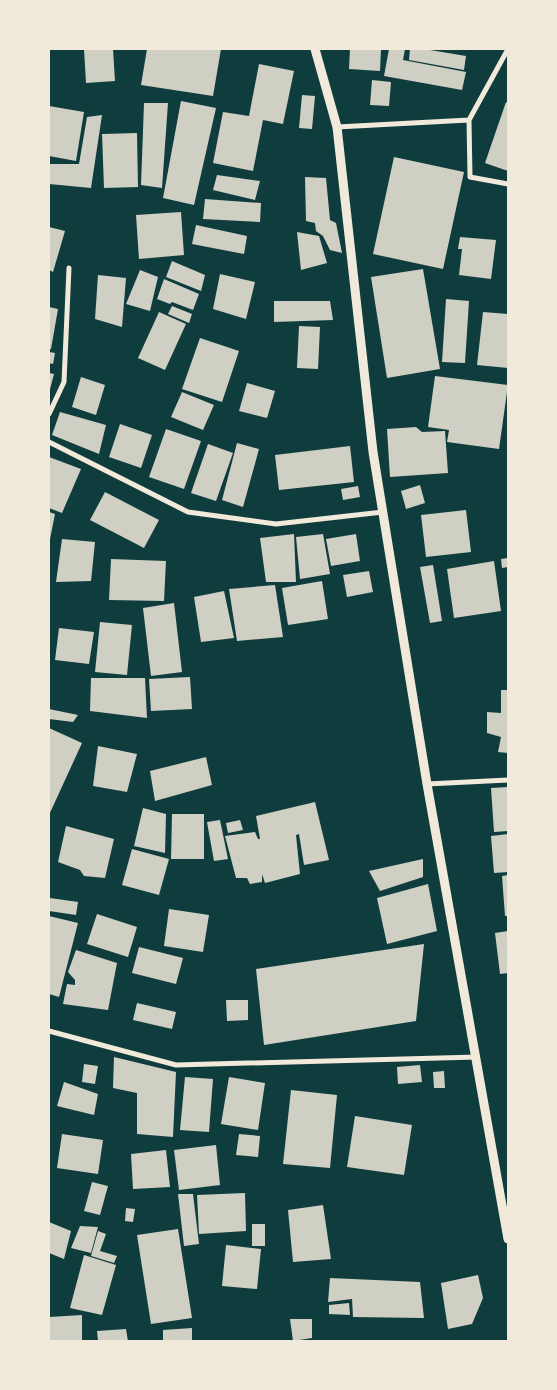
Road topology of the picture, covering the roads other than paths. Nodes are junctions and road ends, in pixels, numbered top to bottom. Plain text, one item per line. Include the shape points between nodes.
1 (314, 49) edge
2 (508, 49) edge
3 (469, 120) junction
4 (338, 128) junction
5 (508, 184) edge
6 (69, 268) dead end
7 (49, 414) edge
8 (49, 442) edge
9 (384, 512) junction
10 (508, 780) edge
11 (427, 784) junction
12 (49, 1031) edge
13 (477, 1057) junction
14 (508, 1239) edge

1 - 4 street
2 - 3 street
3 - 4 street
3 - 5 street via 470,177
4 - 9 street via 372,452
6 - 7 street via 64,382
8 - 9 street via 188,512 276,524
9 - 11 street
10 - 11 street
11 - 13 street
12 - 13 street via 176,1065
13 - 14 street

